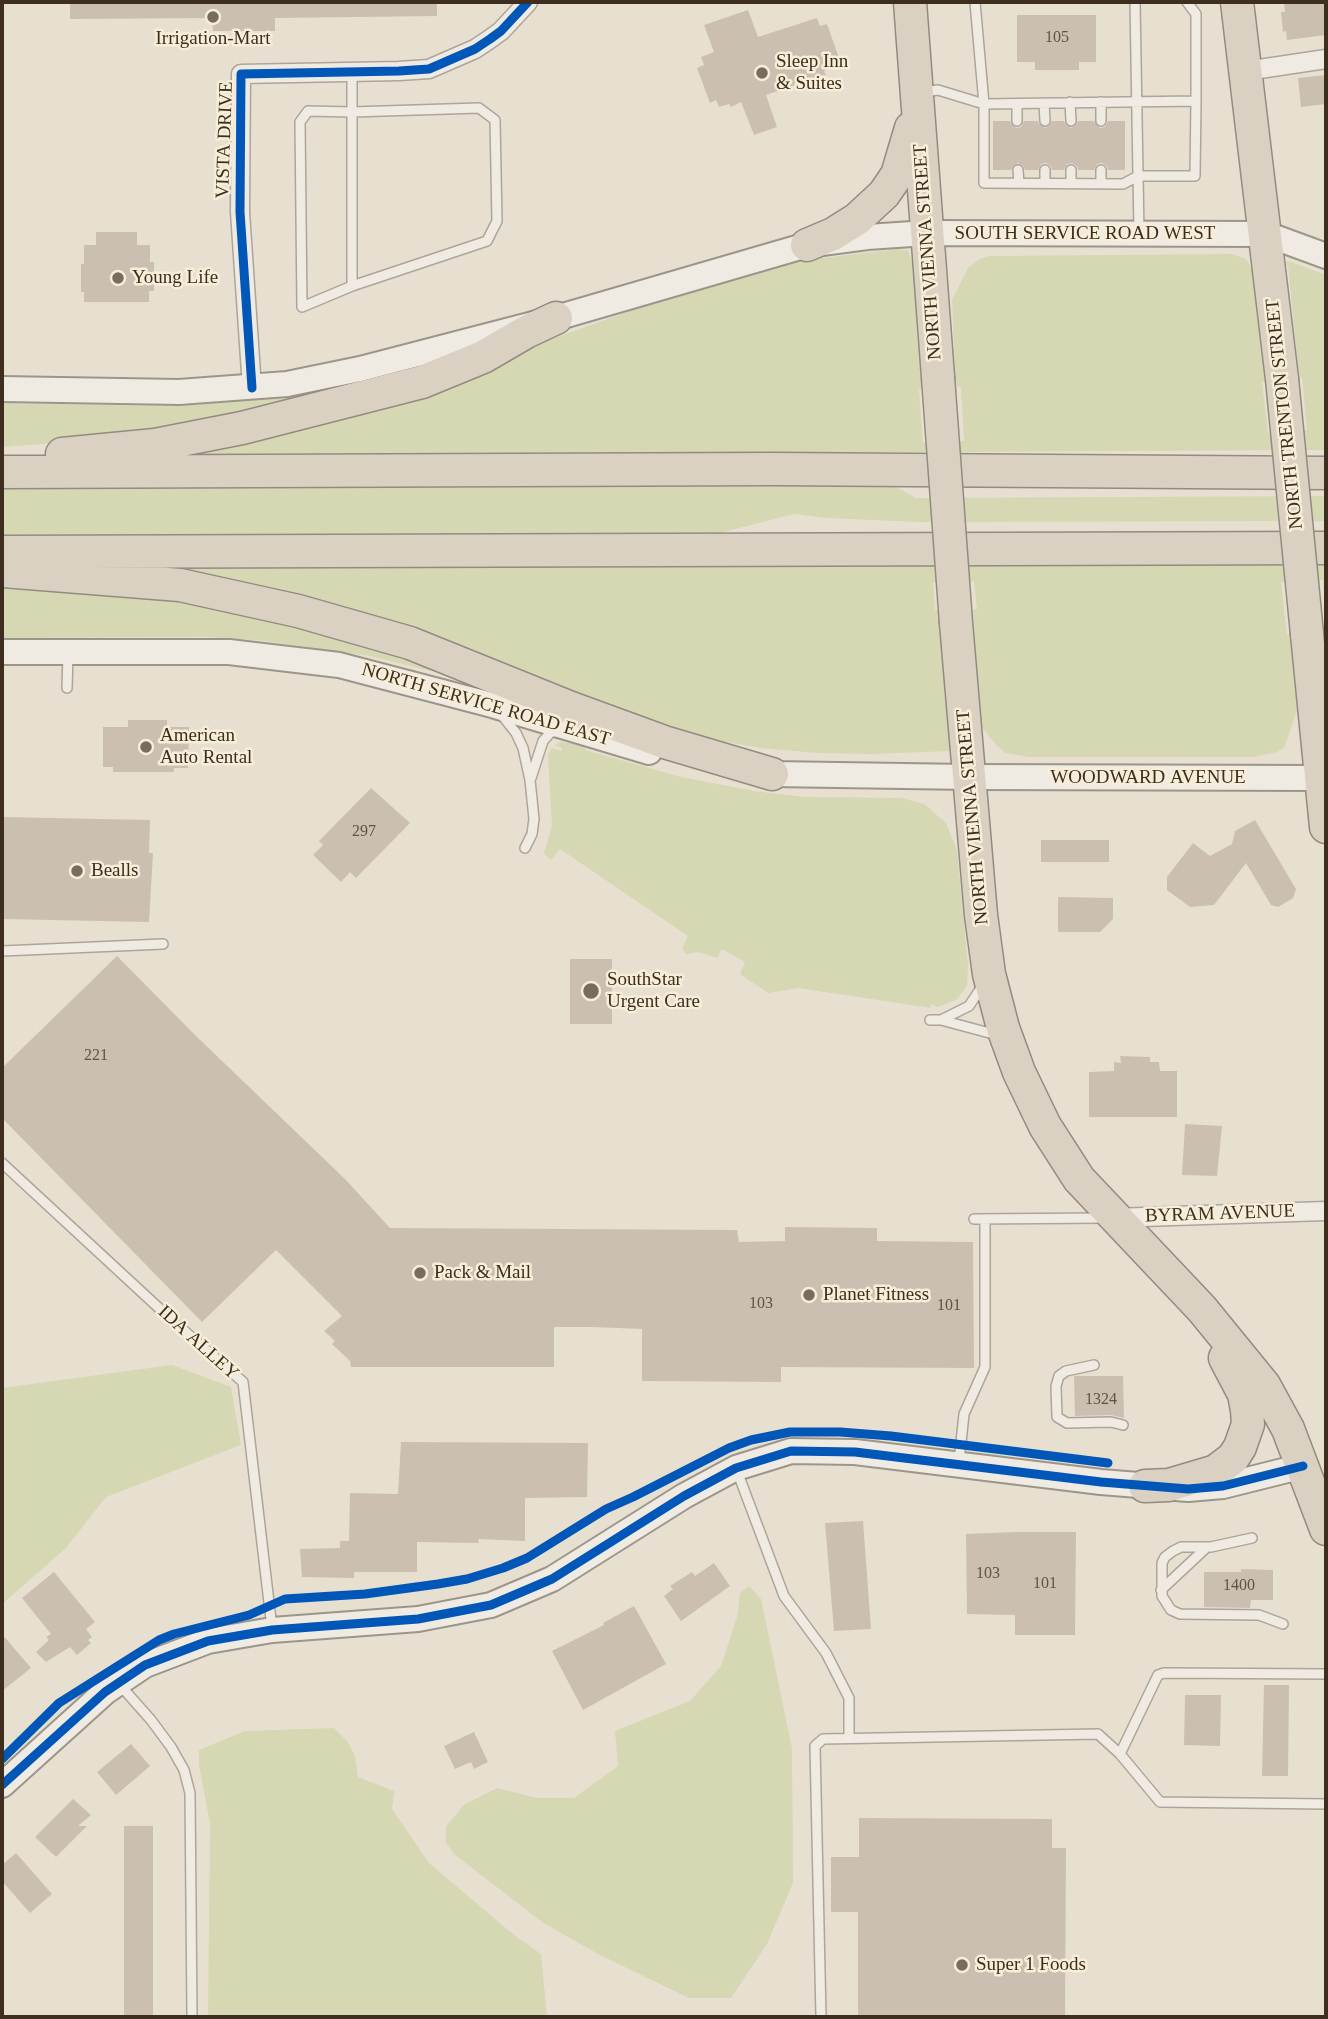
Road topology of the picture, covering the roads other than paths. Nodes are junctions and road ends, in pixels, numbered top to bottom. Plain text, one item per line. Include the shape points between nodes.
1 (528, 2) edge
2 (910, 2) edge
3 (975, 2) edge
4 (1135, 2) edge
5 (1187, 2) edge
6 (1237, 2) edge
7 (1326, 59) edge
8 (1246, 71) junction
9 (352, 72) junction
10 (916, 98) junction
11 (1137, 101) junction
12 (1196, 101) junction
13 (1101, 102) junction
14 (1044, 103) junction
15 (1070, 103) junction
16 (984, 104) junction
17 (1017, 104) junction
18 (352, 112) junction
19 (1017, 121) dead end
20 (1045, 121) dead end
21 (1071, 121) dead end
22 (1101, 121) dead end
23 (1018, 170) dead end
24 (1045, 170) dead end
25 (1071, 170) dead end
26 (1101, 170) dead end
27 (1138, 176) junction
28 (1018, 183) junction
29 (1045, 183) junction
30 (1071, 183) junction
31 (1101, 184) junction
32 (927, 233) junction
33 (1139, 234) junction
34 (1266, 234) junction
35 (807, 245) junction
36 (1326, 256) edge
37 (352, 286) junction
38 (556, 318) junction
39 (252, 388) junction
40 (2, 389) edge
41 (2, 460) edge
42 (2, 472) edge
43 (1326, 473) edge
44 (1326, 548) edge
45 (2, 552) edge
46 (2, 571) edge
47 (2, 652) edge
48 (68, 652) junction
49 (67, 688) dead end
50 (492, 705) junction
51 (578, 729) junction
52 (772, 774) junction
53 (969, 777) junction
54 (1324, 777) edge
55 (530, 780) junction
56 (1326, 827) edge
57 (525, 848) dead end
58 (163, 944) dead end
59 (2, 951) edge
60 (989, 974) junction
61 (930, 1020) dead end
62 (941, 1020) junction
63 (1006, 1037) junction
64 (2, 1163) edge
65 (1326, 1211) edge
66 (1113, 1218) junction
67 (1167, 1273) junction
68 (1094, 1365) dead end
69 (1123, 1425) dead end
70 (1315, 1464) edge
71 (959, 1465) junction
72 (736, 1468) junction
73 (1145, 1486) junction
74 (1326, 1529) edge
75 (1252, 1538) dead end
76 (1207, 1547) junction
77 (1161, 1590) junction
78 (1283, 1624) dead end
79 (272, 1630) junction
80 (1326, 1674) edge
81 (118, 1683) junction
82 (849, 1738) junction
83 (1120, 1754) junction
84 (2, 1785) edge
85 (1326, 1804) edge
86 (192, 2017) edge
87 (821, 2017) edge

1 - 9 street, VISTA DRIVE via 502,32 429,69
2 - 10 highway, NORTH VIENNA STREET
3 - 16 lane
4 - 11 lane
5 - 12 lane via 1196,14
6 - 8 highway, NORTH TRENTON STREET
7 - 8 street
8 - 34 highway, NORTH TRENTON STREET
9 - 18 lane
9 - 39 street, VISTA DRIVE via 241,74 240,212
10 - 16 lane via 938,90
10 - 32 highway, NORTH VIENNA STREET
10 - 35 highway via 907,149 884,194 857,219
11 - 12 lane
11 - 13 lane
11 - 27 lane
12 - 27 lane via 1195,176
13 - 15 lane
13 - 22 lane
14 - 15 lane
14 - 17 lane
14 - 20 lane
15 - 21 lane
16 - 17 lane
16 - 28 lane via 984,183
17 - 19 lane
18 - 37 lane
18 - 37 lane via 308,111 300,122 302,307
18 - 37 lane via 479,108 495,120 497,221 487,241
23 - 28 lane
24 - 29 lane
25 - 30 lane
26 - 31 lane
27 - 31 lane via 1123,184
27 - 33 lane
28 - 29 lane
29 - 30 lane
30 - 31 lane
32 - 33 main road, SOUTH SERVICE ROAD WEST
32 - 35 main road, SOUTH SERVICE ROAD WEST
32 - 53 highway, NORTH VIENNA STREET, bridge
33 - 34 main road, SOUTH SERVICE ROAD WEST
34 - 36 main road, SOUTH SERVICE ROAD WEST
34 - 54 highway, NORTH TRENTON STREET, bridge
35 - 38 main road, SOUTH SERVICE ROAD WEST
38 - 39 main road, SOUTH SERVICE ROAD WEST via 360,369
38 - 41 highway via 422,382 155,445
39 - 40 main road, SOUTH SERVICE ROAD WEST via 179,392
42 - 43 highway via 786,469
44 - 45 highway
46 - 52 highway via 180,585 298,611 410,643 582,713
47 - 48 main road, NORTH SERVICE ROAD EAST
48 - 49 lane
48 - 50 main road, NORTH SERVICE ROAD EAST via 229,652 339,664
50 - 51 main road, NORTH SERVICE ROAD EAST
50 - 55 lane via 516,733
51 - 52 main road, NORTH SERVICE ROAD EAST via 662,756
51 - 55 lane via 550,733
52 - 53 main road, NORTH SERVICE ROAD EAST
53 - 54 main road, WOODWARD AVENUE
53 - 60 highway, NORTH VIENNA STREET
54 - 56 highway, NORTH TRENTON STREET
55 - 57 lane via 534,819
58 - 59 lane
60 - 62 lane via 969,1006
60 - 63 highway, NORTH VIENNA STREET
61 - 62 lane
62 - 63 lane
63 - 66 highway, NORTH VIENNA STREET via 1045,1126 1079,1180
64 - 79 lane, IDA ALLEY via 243,1382
65 - 66 street, BYRAM AVENUE
66 - 67 highway, NORTH VIENNA STREET
66 - 71 lane via 980,1219 985,1367 964,1414
67 - 70 highway, NORTH VIENNA STREET via 1264,1384 1288,1429
67 - 73 highway via 1234,1371 1244,1394 1248,1424 1233,1458 1216,1471 1169,1485
68 - 69 lane via 1059,1376 1057,1417 1067,1423
70 - 73 main road via 1206,1489
70 - 74 highway, NORTH VIENNA STREET
71 - 72 main road via 855,1451 791,1451
71 - 73 main road
72 - 79 main road via 552,1579 491,1605 418,1619
72 - 82 lane via 785,1596 827,1653 849,1698
75 - 76 lane
76 - 77 lane
76 - 77 lane via 1181,1547 1165,1557
77 - 78 lane via 1167,1606 1180,1614 1259,1615
79 - 81 main road via 208,1641 145,1665
80 - 83 lane via 1158,1675
81 - 84 main road
81 - 86 lane via 171,1747 190,1793
82 - 83 lane via 1098,1734
82 - 87 lane via 823,1739 815,1746
83 - 85 lane via 1160,1802

